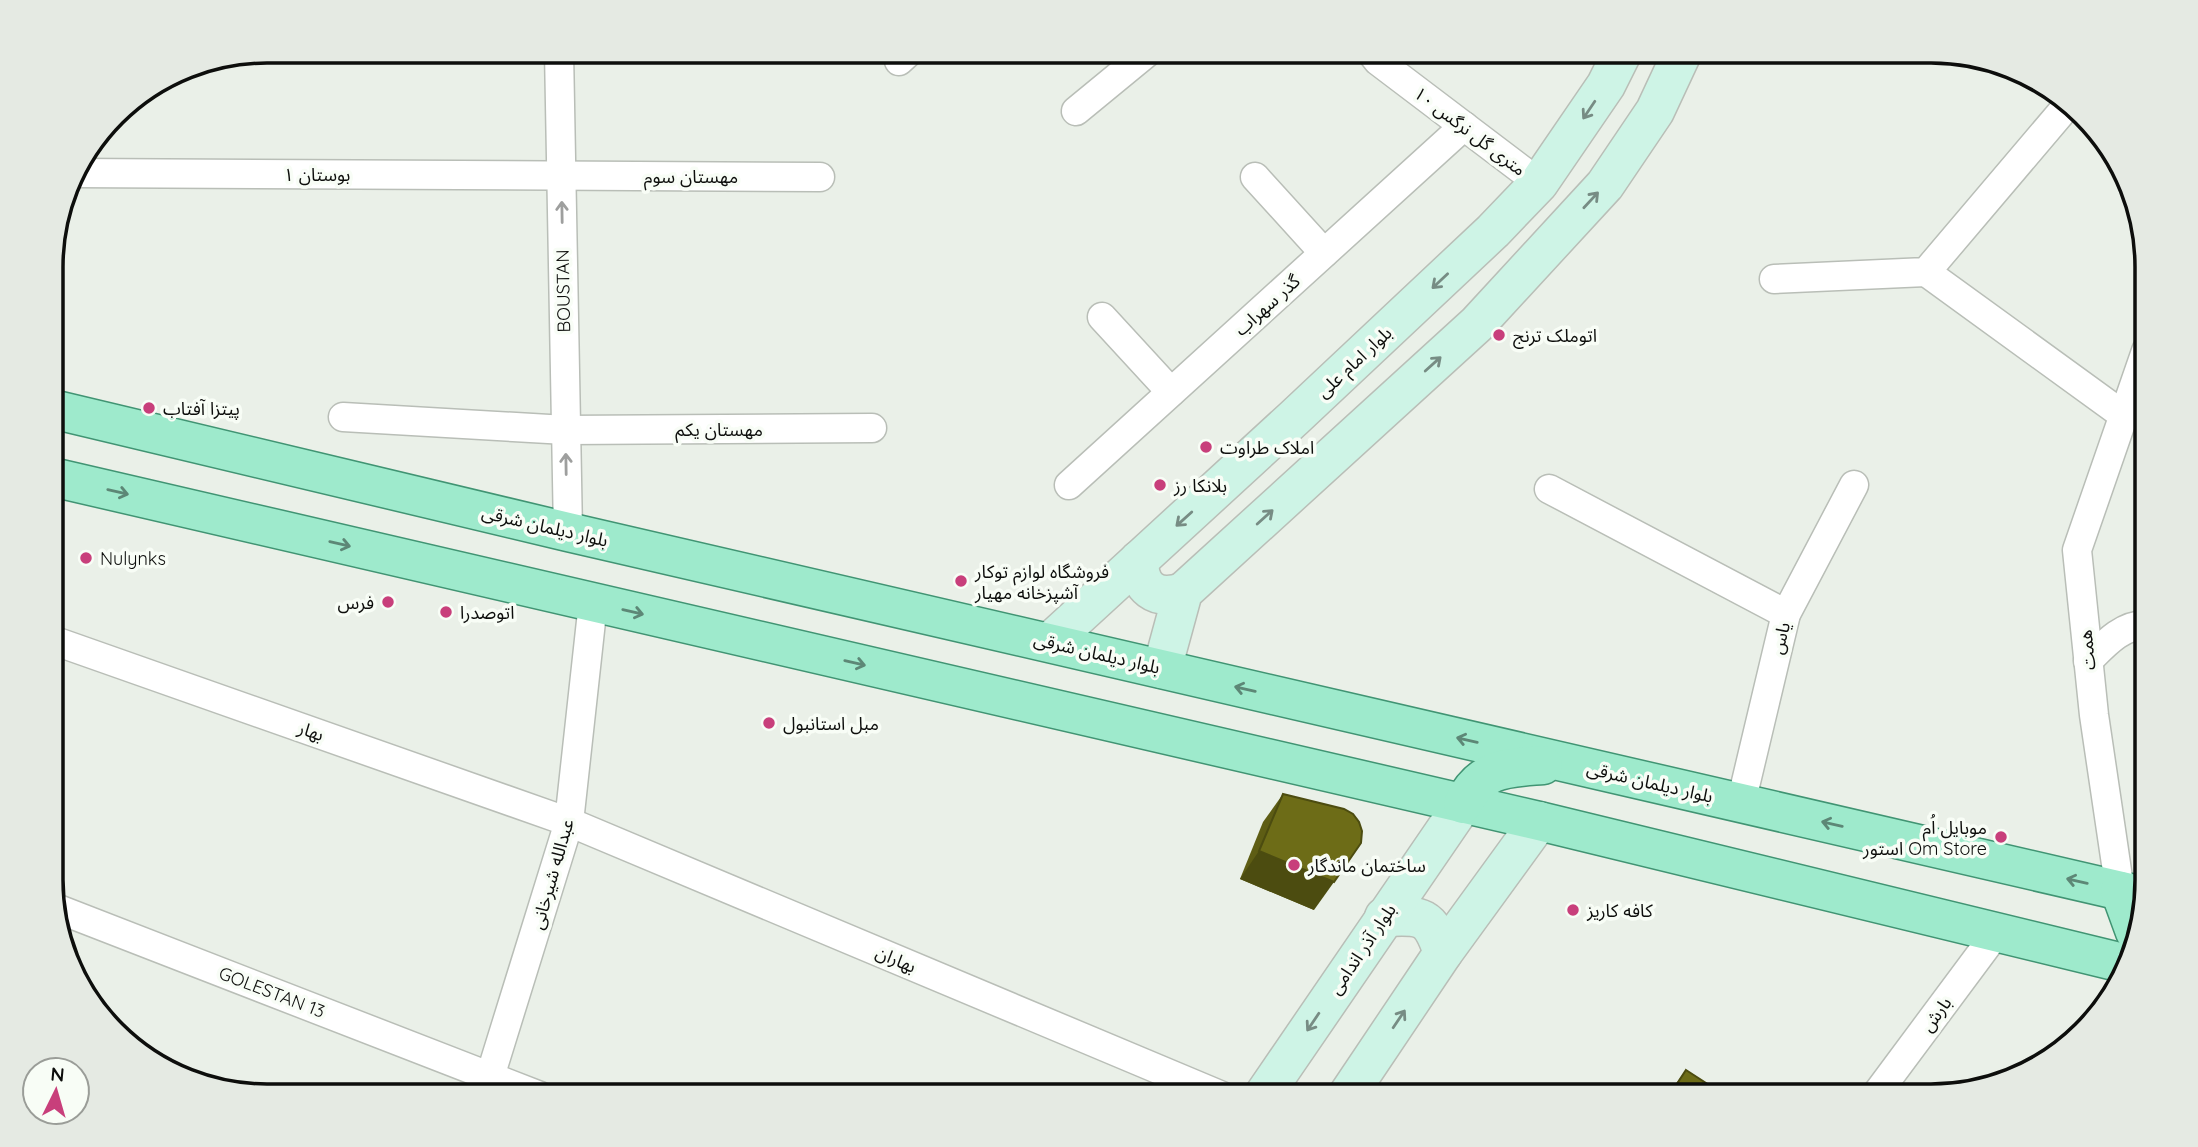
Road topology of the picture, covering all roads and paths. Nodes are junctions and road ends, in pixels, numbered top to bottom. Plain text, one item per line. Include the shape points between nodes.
1 (559, 63) edge
2 (1134, 63) edge
3 (1381, 63) edge
4 (1617, 63) edge
5 (1677, 63) edge
6 (1076, 111) dead end
7 (2062, 112) edge
8 (1464, 126) junction
9 (86, 173) edge
10 (561, 175) junction
11 (820, 177) dead end
12 (1255, 177) dead end
13 (1539, 183) junction
14 (1324, 253) junction
15 (1926, 272) junction
16 (1774, 279) dead end
17 (1102, 317) dead end
18 (2135, 382) edge
19 (1171, 392) junction
20 (63, 412) edge
21 (2123, 415) junction
22 (343, 417) dead end
23 (872, 428) dead end
24 (566, 430) junction
25 (63, 480) edge
26 (1069, 485) dead end
27 (1854, 485) dead end
28 (1549, 489) dead end
29 (568, 532) junction
30 (1139, 560) junction
31 (1183, 593) junction
32 (593, 603) junction
33 (1786, 614) junction
34 (2135, 626) edge
35 (1049, 642) junction
36 (63, 644) edge
37 (2088, 661) junction
38 (1162, 669) junction
39 (1566, 762) junction
40 (1741, 803) junction
41 (1463, 804) junction
42 (1539, 821) junction
43 (569, 822) junction
44 (2132, 894) edge
45 (66, 912) edge
46 (1384, 917) junction
47 (1997, 932) junction
48 (1443, 953) junction
49 (2117, 962) edge
50 (483, 1084) edge
51 (489, 1084) edge
52 (1193, 1084) edge
53 (1271, 1084) edge
54 (1363, 1084) edge
55 (1884, 1084) edge

1 - 10 street, BOUSTAN
2 - 6 street
3 - 8 street, ۱۰ متری گل نرگس
4 -> 13 main road, بلوار امام علی
31 -> 5 main road via 1477,324 1605,186 1655,111
7 - 15 street
8 - 13 street, ۱۰ متری گل نرگس
8 - 14 street, گذر سهراب
9 - 10 street, بوستان ۱
10 - 11 street, مهستان سوم
24 -> 10 street, BOUSTAN
12 - 14 street
13 -> 30 main road, بلوار امام علی
14 - 19 street, گذر سهراب
15 - 16 street
15 - 21 street
17 - 19 street
18 - 21 street, همت
19 - 26 street, گذر سهراب
20 - 29 main road, بلوار دیلمان شرقی
21 - 37 street, همت via 2077,550
22 - 24 street, مهستان یکم
23 - 24 street, مهستان یکم
29 -> 24 street, BOUSTAN
25 -> 32 main road
27 - 33 street, یاس
28 - 33 street
29 - 35 main road, بلوار دیلمان شرقی
30 - 31 main road via 1139,574 1152,592
30 - 35 main road, بلوار امام علی
31 - 38 main road
32 -> 41 main road
32 - 43 street, عبدالله شیرخانی
33 - 40 street, یاس
34 - 37 street via 2113,636
35 - 38 main road, بلوار دیلمان شرقی
36 - 43 street, بهار
37 - 44 street, همت
39 -> 38 main road, بلوار دیلمان شرقی
39 - 40 main road, بلوار دیلمان شرقی
39 - 41 main road via 1490,773 1471,787
44 -> 40 main road, بلوار دیلمان شرقی
41 - 42 main road
41 - 46 main road, بلوار آذر اندامی
42 - 47 main road
42 - 48 main road
43 - 51 street, عبدالله شیرخانی
43 - 52 street, بهاران
45 - 50 street, GOLESTAN 13
46 - 48 main road via 1414,915 1434,928
46 -> 53 main road, بلوار آذر اندامی
47 - 49 main road
47 - 55 street, بارش
54 -> 48 main road

